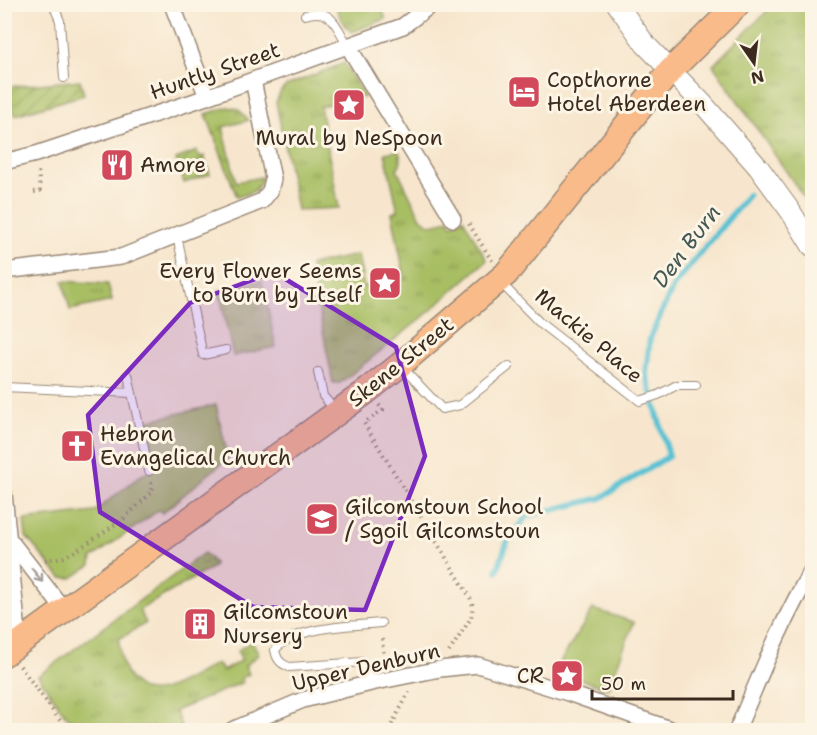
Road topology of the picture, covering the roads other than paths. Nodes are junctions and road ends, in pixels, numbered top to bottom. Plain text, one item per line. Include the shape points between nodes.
1 (53, 4) edge
2 (172, 4) edge
3 (432, 4) edge
4 (617, 4) edge
5 (738, 4) edge
6 (305, 15) dead end
7 (348, 46) junction
8 (670, 71) junction
9 (64, 78) dead end
10 (253, 80) junction
11 (207, 97) junction
12 (4, 162) edge
13 (453, 219) road end
14 (177, 236) junction
15 (813, 246) edge
16 (4, 271) edge
17 (502, 277) junction
18 (226, 350) dead end
19 (400, 365) junction
20 (509, 366) dead end
21 (318, 372) dead end
22 (128, 375) dead end
23 (696, 385) dead end
24 (4, 387) edge
25 (132, 393) junction
26 (338, 413) junction
27 (149, 471) road end
28 (4, 494) edge
29 (9, 539) junction
30 (813, 570) edge
31 (64, 610) junction
32 (381, 623) dead end
33 (11, 650) edge
34 (371, 683) junction
35 (232, 730) edge
36 (673, 730) edge
37 (737, 730) edge

1 - 9 lane via 60,21
2 - 11 street
3 - 7 street, Huntly Street via 403,26
4 - 8 street
5 - 8 main road, Skene Street
6 - 7 lane via 328,15
7 - 10 street, Huntly Street
7 - 13 street
8 - 15 street via 759,168
8 - 17 main road, Skene Street
10 - 11 street, Huntly Street
10 - 14 street via 273,179 270,191 262,201
11 - 12 street, Huntly Street
14 - 16 street via 121,257
14 - 18 lane via 203,355
17 - 19 main road, Skene Street
17 - 23 lane, Mackie Place via 540,323 640,401 677,385
19 - 20 lane via 442,409 460,405
19 - 26 main road, Skene Street
21 - 26 lane via 323,396
22 - 25 lane
24 - 25 lane
25 - 27 lane
26 - 31 main road, Skene Street
28 - 29 street
29 -> 31 street
29 - 33 street
30 - 37 street via 799,592
31 - 33 main road, Skene Street
32 - 34 lane via 314,630 293,637 275,650 280,663 289,667 363,662
34 - 35 street, Upper Denburn via 303,700
34 - 36 street, Upper Denburn via 478,665

